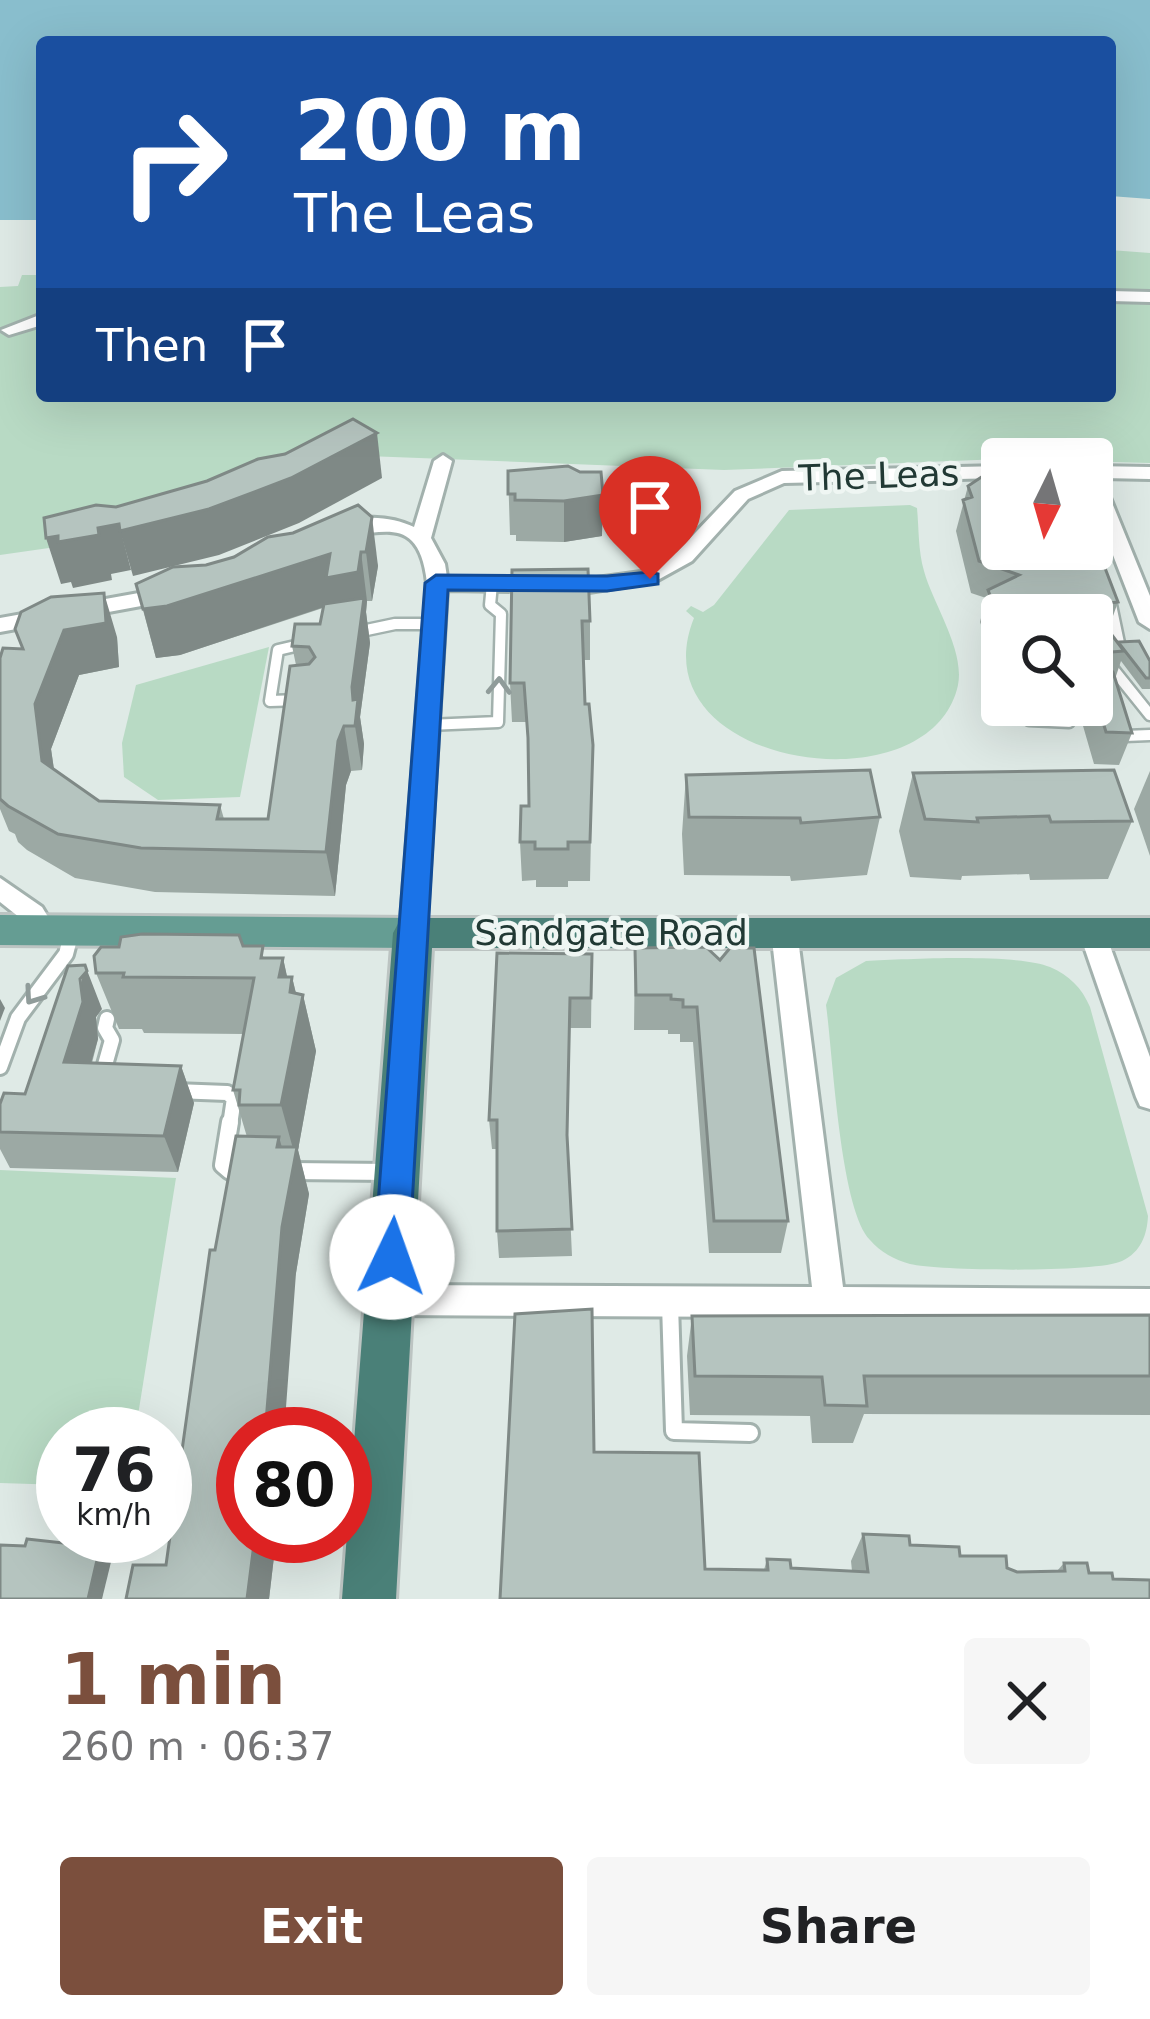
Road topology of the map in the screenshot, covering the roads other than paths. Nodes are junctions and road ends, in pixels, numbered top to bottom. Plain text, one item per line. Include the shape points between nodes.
1 (1116, 296) edge
2 (1150, 297) edge
3 (36, 321) edge
4 (4, 331) edge
5 (443, 461) dead end
6 (981, 472) edge
7 (1150, 473) edge
8 (1113, 474) edge
9 (330, 535) edge
10 (421, 538) junction
11 (1113, 547) edge
12 (436, 583) junction
13 (492, 584) junction
14 (1102, 584) edge
15 (192, 588) edge
16 (1150, 622) edge
17 (433, 624) junction
18 (0, 626) edge
19 (348, 634) edge
20 (325, 640) edge
21 (1113, 643) edge
22 (1119, 643) junction
23 (1138, 643) edge
24 (1113, 669) edge
25 (1126, 688) junction
26 (1113, 694) edge
27 (313, 700) edge
28 (1119, 715) edge
29 (1150, 715) edge
30 (426, 725) junction
31 (1150, 735) edge
32 (0, 888) edge
33 (58, 930) junction
34 (0, 931) edge
35 (784, 932) junction
36 (1092, 932) junction
37 (413, 933) junction
38 (1150, 933) edge
39 (107, 1019) dead end
40 (0, 1067) edge
41 (109, 1089) edge
42 (156, 1090) edge
43 (1150, 1096) edge
44 (253, 1171) edge
45 (276, 1171) edge
46 (396, 1172) junction
47 (389, 1300) junction
48 (670, 1300) junction
49 (829, 1300) junction
50 (1150, 1304) edge
51 (750, 1433) dead end
52 (369, 1599) edge

1 - 2 street
3 - 4 street
5 - 10 street
6 - 13 street, The Leas via 782,477 728,502 674,566 650,579
7 - 8 street
9 - 10 street via 374,522
10 - 12 street
11 - 16 street
12 - 13 street, The Leas
12 - 17 street
30 -> 13 lane via 498,722 501,614 490,605
14 - 22 lane
15 - 18 street
17 - 19 lane
17 - 30 street
20 - 27 lane via 278,650 270,701
21 - 22 lane
22 - 23 lane
24 - 25 lane
25 - 26 lane
25 - 29 lane
28 - 31 lane via 1125,736
30 - 37 street
32 - 33 street
33 - 34 main road, Sandgate Road
33 - 37 main road, Sandgate Road via 127,942
33 -> 40 lane via 66,954 18,1018
35 - 36 highway, Sandgate Road
35 - 37 highway, Sandgate Road
35 - 49 street
36 - 38 highway, Sandgate Road
36 - 43 street
37 - 46 highway
39 - 41 lane via 112,1040 100,1083
42 - 44 lane via 234,1098 223,1165
45 - 46 lane
46 - 47 highway
47 - 48 street
47 - 52 highway
48 - 49 street
48 - 51 lane via 674,1431
49 - 50 street

